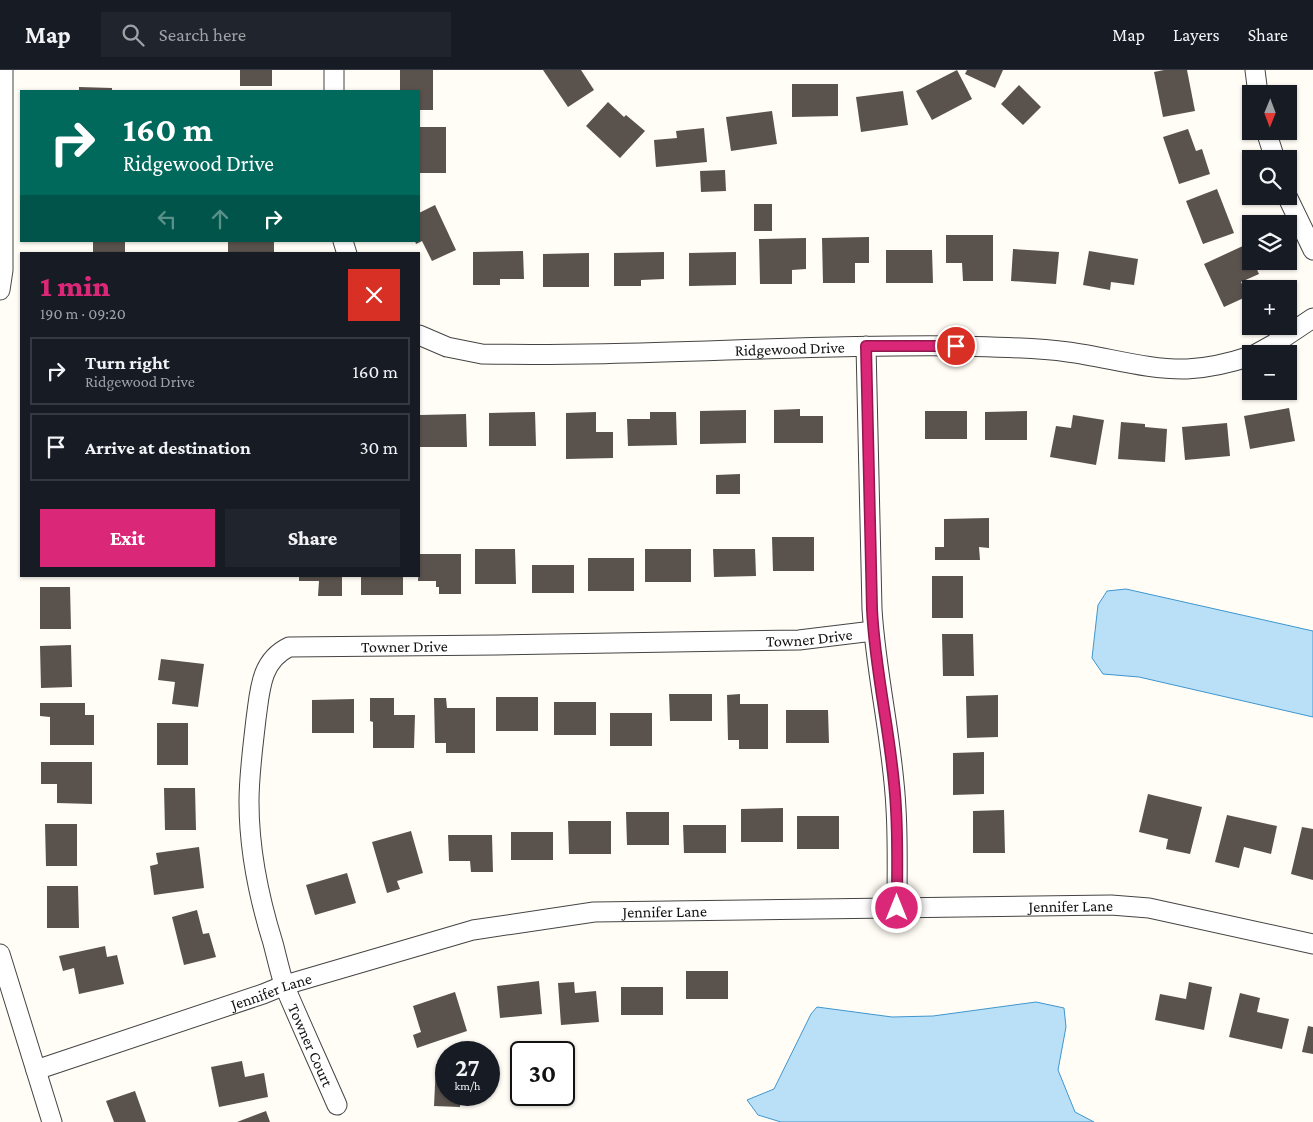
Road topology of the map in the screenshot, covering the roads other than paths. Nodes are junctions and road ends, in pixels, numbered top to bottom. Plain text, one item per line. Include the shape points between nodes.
1 (3, 70) edge
2 (334, 70) edge
3 (1255, 70) edge
4 (1257, 85) edge
5 (334, 90) edge
6 (1291, 205) edge
7 (1313, 250) edge
8 (0, 290) edge
9 (1313, 318) edge
10 (420, 335) edge
11 (1272, 345) edge
12 (866, 346) junction
13 (1242, 359) edge
14 (873, 632) junction
15 (897, 908) junction
16 (1313, 944) edge
17 (0, 954) edge
18 (285, 985) junction
19 (36, 1070) junction
20 (337, 1105) dead end
21 (52, 1122) edge

1 - 8 street via 3,270
2 - 5 street
3 - 4 street
6 - 7 street
9 - 11 street
10 - 12 street, Ridgewood Drive via 447,347 482,354
12 - 13 street, Ridgewood Drive via 1041,349 1152,367 1186,369 1216,366
12 - 14 street
14 - 15 street via 889,735 896,808
14 - 18 street, Towner Drive via 799,640 289,647 280,651 265,670 260,692 249,802 254,861 266,920
15 - 16 street, Jennifer Lane via 1091,905 1149,908
15 - 18 street, Jennifer Lane via 594,912 473,930
17 - 19 street
18 - 19 street, Jennifer Lane
18 - 20 street, Towner Court
19 - 21 street

